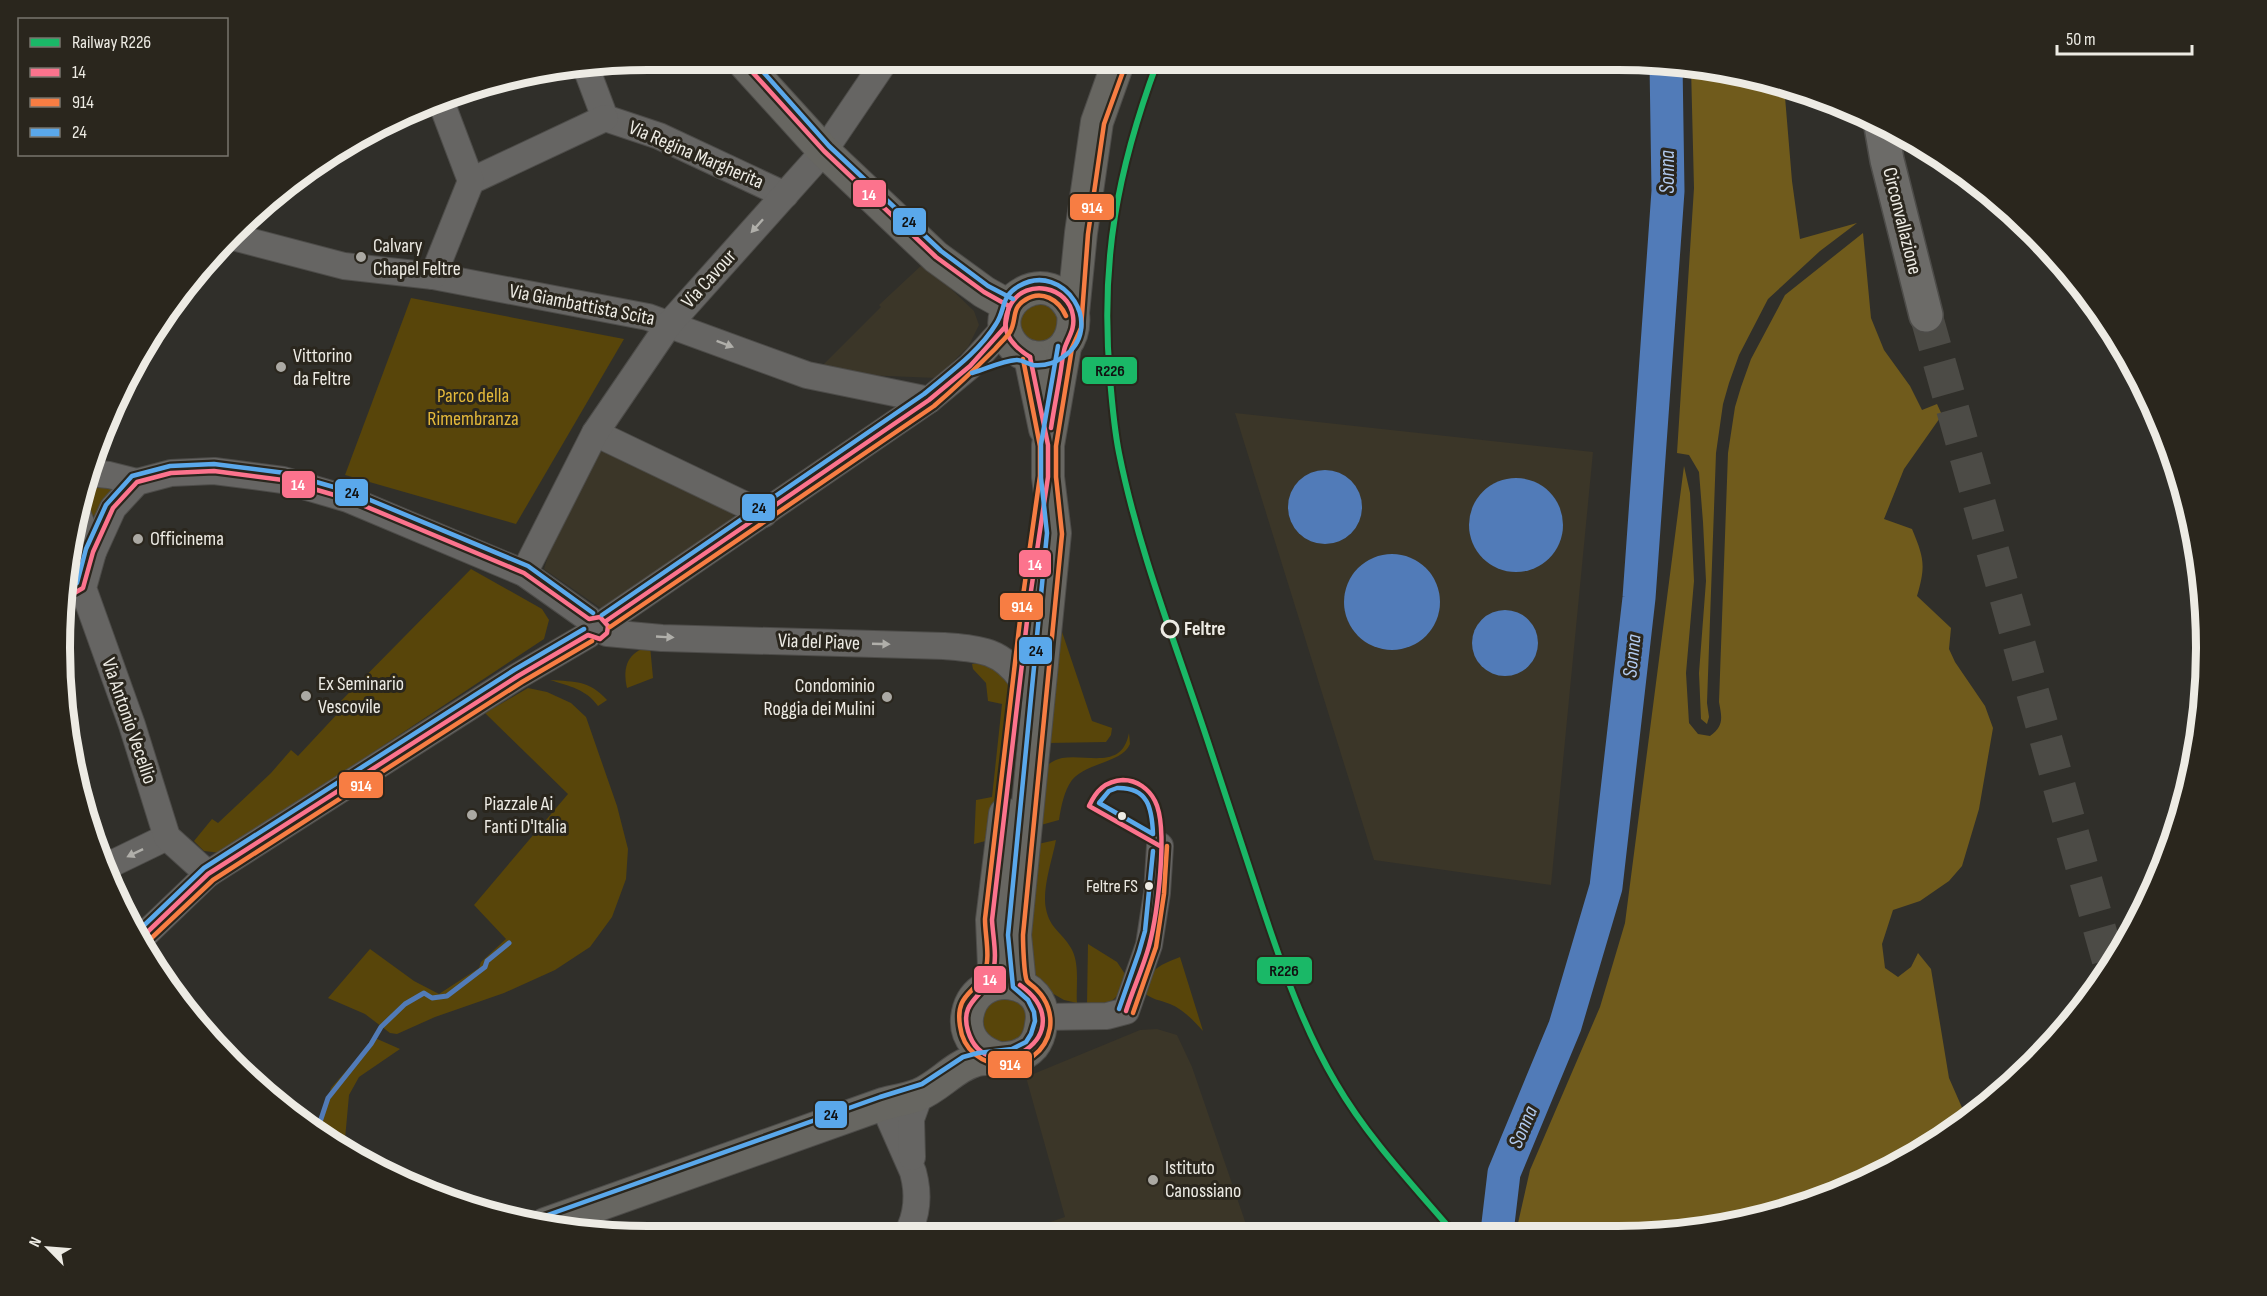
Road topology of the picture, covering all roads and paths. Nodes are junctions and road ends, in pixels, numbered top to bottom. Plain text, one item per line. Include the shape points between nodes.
1 (751, 70) edge
2 (879, 70) edge
3 (1116, 70) edge
4 (588, 74) edge
5 (443, 108) edge
6 (605, 118) junction
7 (1882, 134) edge
8 (824, 151) junction
9 (471, 181) junction
10 (785, 195) junction
11 (1082, 232) junction
12 (241, 239) edge
13 (433, 276) junction
14 (1046, 288) junction
15 (1073, 313) junction
16 (1926, 315) tunnel mouth
17 (670, 323) junction
18 (1009, 326) junction
19 (1065, 347) junction
20 (929, 400) junction
21 (595, 433) junction
22 (1048, 444) junction
23 (97, 474) edge
24 (1048, 477) junction
25 (138, 482) junction
26 (764, 514) junction
27 (83, 529) edge
28 (93, 552) junction
29 (524, 573) junction
30 (73, 594) edge
31 (597, 627) junction
32 (1021, 679) junction
33 (166, 837) junction
34 (1160, 846) dead end
35 (112, 864) edge
36 (208, 874) junction
37 (146, 933) edge
38 (1020, 985) junction
39 (987, 986) junction
40 (1043, 1017) junction
41 (967, 1023) junction
42 (998, 1058) junction
43 (920, 1094) junction
44 (883, 1104) junction
45 (913, 1172) junction
46 (560, 1219) edge
47 (911, 1226) edge

1 - 8 main road
2 - 8 street, Via Cavour
3 - 11 main road via 1097,122
4 - 6 street, Via Regina Margherita
5 - 9 street
6 - 9 street, Via Regina Margherita
6 - 10 street, Via Regina Margherita via 659,136
7 - 16 highway, Circonvallazione
8 - 10 street, Via Cavour
8 - 18 main road
9 - 13 street
10 -> 17 street, Via Cavour
11 - 14 main road
11 - 15 main road
12 - 13 street, Via Giambattista Scita via 344,266
13 - 17 street, Via Giambattista Scita
14 - 15 main road via 1063,297
14 - 18 main road via 1025,291 1016,297
15 - 19 main road via 1072,337
17 -> 20 street, Via Giambattista Scita via 807,375
17 - 21 street, Via Cavour
18 - 19 main road via 1049,356
18 - 20 street
18 - 22 main road
19 - 22 main road
20 - 26 street
21 - 26 street
21 - 29 street, Via Cavour
22 - 24 main road
23 - 25 street
24 - 32 main road
24 - 38 main road via 1054,533 1015,935
25 - 28 street, Via Antonio Vecellio via 113,508
25 - 29 street via 171,473 214,471 283,480 348,499
26 - 31 street
27 - 28 street
28 - 30 street, Via Antonio Vecellio
29 - 31 street
30 - 33 street, Via Antonio Vecellio via 132,725
31 -> 32 street, Via del Piave via 662,638 973,649 995,654
31 - 36 street
32 - 39 main road via 992,920 994,966
33 -> 35 street
33 - 36 street
34 - 40 street via 1149,945 1126,1011 1107,1016
36 - 37 street
38 - 39 main road via 1009,982
38 - 40 main road via 1036,998
39 - 41 main road via 972,1001
40 - 42 main road via 1034,1046 1017,1056
41 - 42 main road via 980,1049
41 - 44 main road via 939,1061
42 - 43 main road via 966,1064
43 - 44 main road
43 - 45 street via 911,1119
44 - 45 street
44 - 46 main road
45 - 47 street via 916,1211

